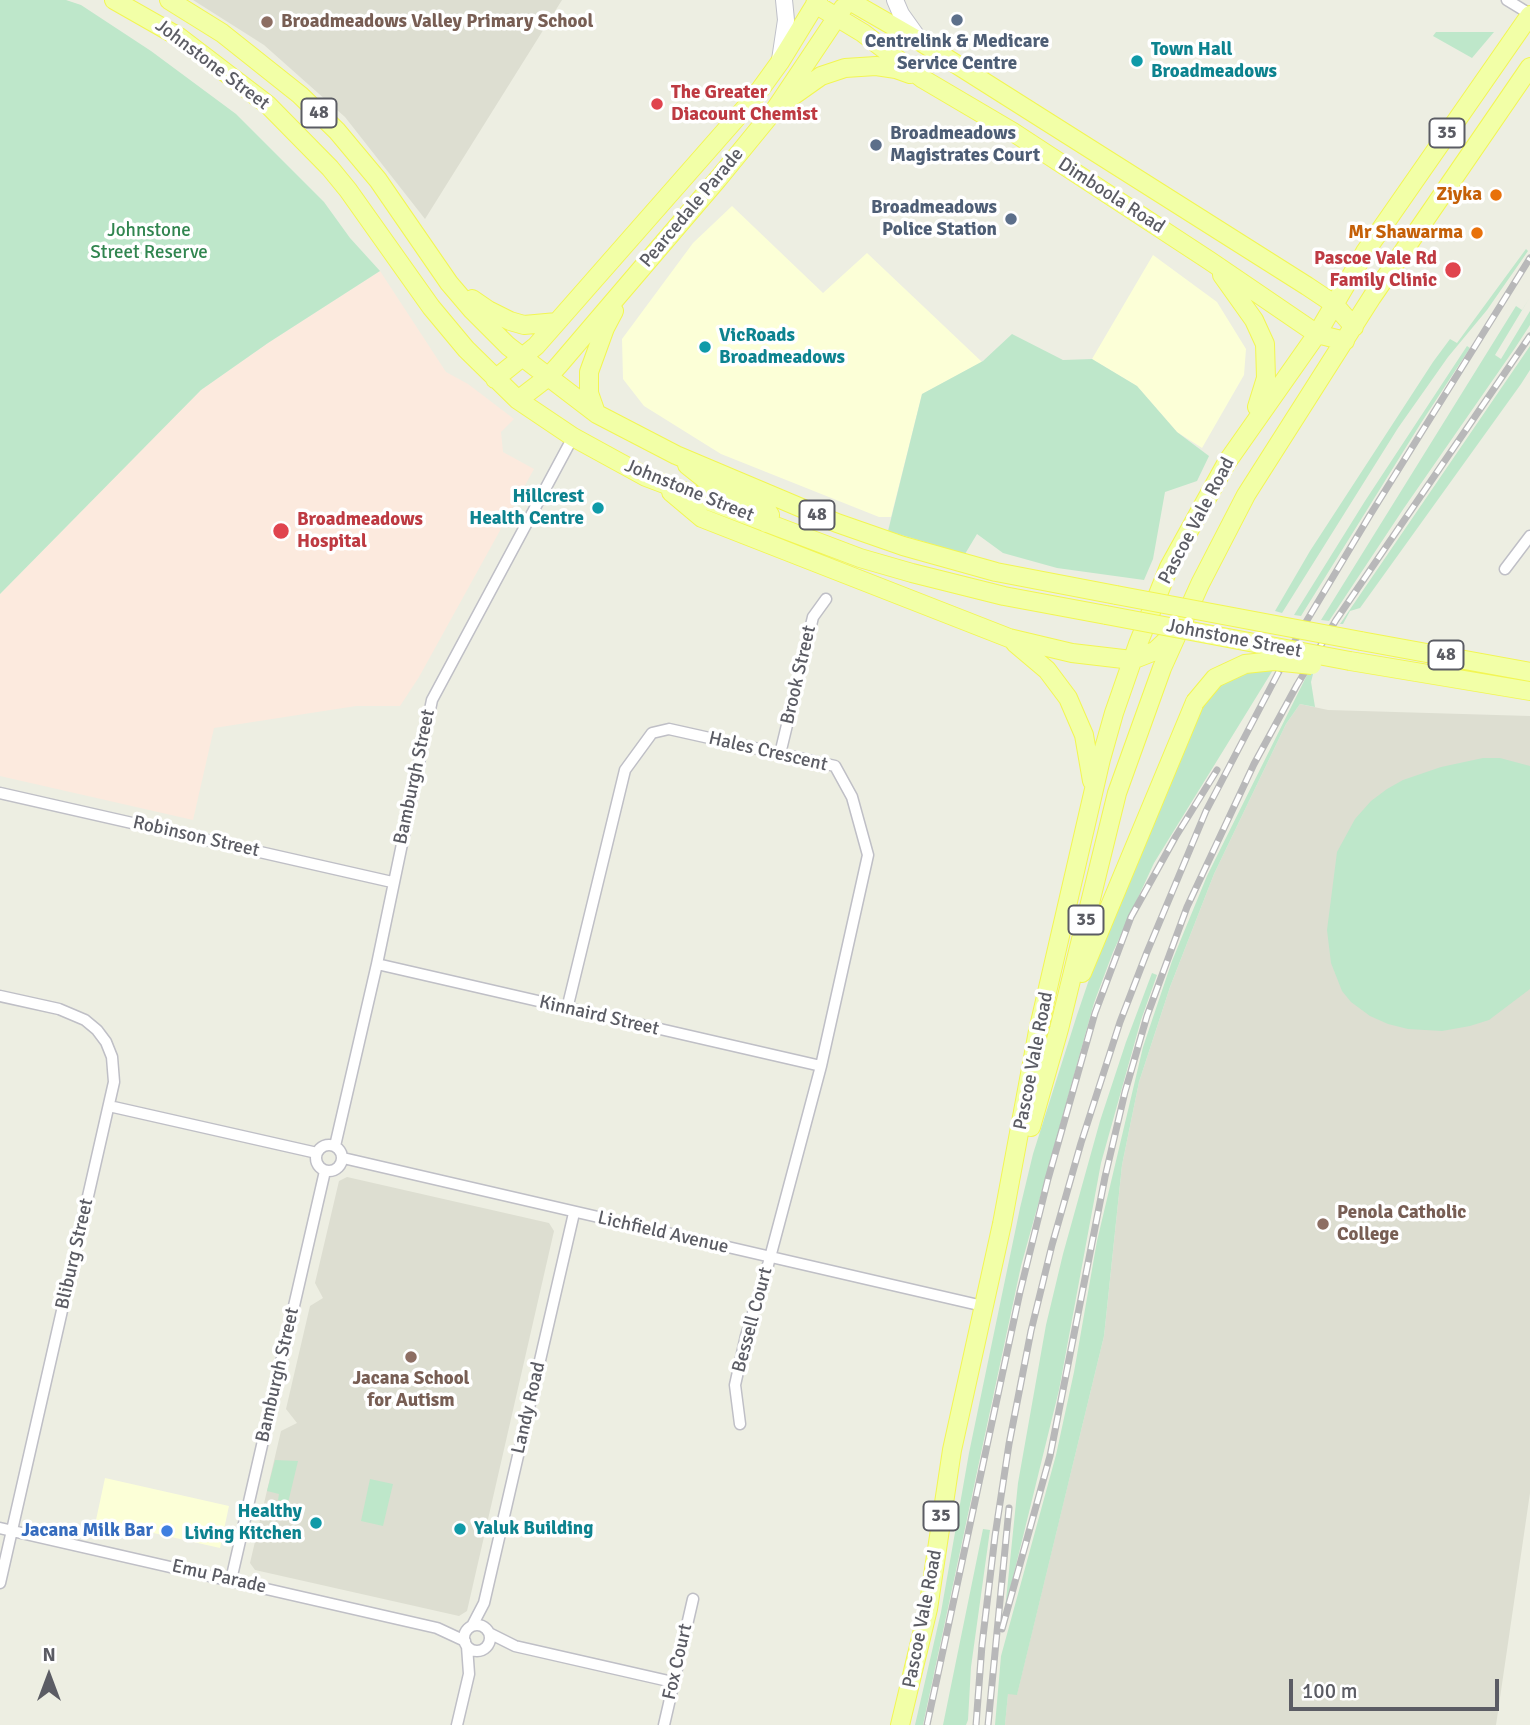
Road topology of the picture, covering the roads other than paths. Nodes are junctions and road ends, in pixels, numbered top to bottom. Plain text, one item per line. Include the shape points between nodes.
1 (114, 0) edge
2 (169, 0) edge
3 (784, 0) edge
4 (848, 0) edge
5 (895, 0) edge
6 (1507, 0) edge
7 (814, 1) edge
8 (1530, 15) edge
9 (838, 18) junction
10 (921, 43) junction
11 (780, 62) junction
12 (1530, 67) edge
13 (923, 79) junction
14 (776, 108) junction
15 (676, 186) junction
16 (697, 203) junction
17 (1210, 261) junction
18 (630, 280) junction
19 (449, 283) junction
20 (1334, 304) junction
21 (557, 322) junction
22 (1317, 334) junction
23 (1350, 334) junction
24 (523, 358) junction
25 (548, 377) junction
26 (495, 379) junction
27 (518, 400) junction
28 (597, 414) junction
29 (1250, 427) junction
30 (573, 437) junction
31 (676, 454) junction
32 (646, 477) junction
33 (766, 523) junction
34 (1530, 536) edge
35 (1504, 569) dead end
36 (826, 599) dead end
37 (1185, 621) junction
38 (1002, 635) junction
39 (1132, 660) junction
40 (1350, 661) junction
41 (1530, 672) edge
42 (1530, 691) edge
43 (780, 754) junction
44 (0, 793) edge
45 (1093, 795) junction
46 (392, 882) junction
47 (377, 964) junction
48 (0, 996) edge
49 (568, 1009) junction
50 (1059, 1029) junction
51 (821, 1066) junction
52 (109, 1107) junction
53 (335, 1146) junction
54 (317, 1153) junction
55 (342, 1158) junction
56 (325, 1171) junction
57 (574, 1213) junction
58 (1002, 1224) junction
59 (769, 1257) junction
60 (984, 1306) junction
61 (740, 1424) dead end
62 (0, 1528) edge
63 (12, 1530) junction
64 (231, 1580) junction
65 (0, 1583) edge
66 (693, 1600) dead end
67 (484, 1603) junction
68 (470, 1627) junction
69 (437, 1628) junction
70 (487, 1631) junction
71 (466, 1643) junction
72 (515, 1646) junction
73 (484, 1648) junction
74 (469, 1674) junction
75 (673, 1682) junction
76 (457, 1725) edge
77 (664, 1725) edge
78 (900, 1725) edge

1 - 26 main road, Johnstone Street / 48 via 179,37 247,87 296,132 348,190 447,327
2 - 19 main road, Johnstone Street / 48 via 246,51 337,131 378,180
3 - 11 street
4 - 9 main road, Pearcedale Parade
4 - 10 main road, Dimboola Road
5 - 10 street
6 - 8 street
7 - 9 main road, Dimboola Road
7 - 11 main road, Pearcedale Parade
8 - 20 main road, Pascoe Vale Road / 35 via 1365,252
9 - 13 main road, Dimboola Road
9 - 14 main road, Pearcedale Parade
10 - 20 main road, Dimboola Road
11 - 15 main road, Pearcedale Parade
12 - 23 main road, Pascoe Vale Road / 35
13 - 14 main road via 876,66 845,68 821,76
13 - 17 main road, Dimboola Road
14 - 16 main road, Pearcedale Parade
15 - 16 main road
15 - 21 main road, Pearcedale Parade
16 - 18 main road, Pearcedale Parade
17 - 22 main road, Dimboola Road
17 - 29 main road via 1254,320 1265,344 1266,378
18 - 25 main road, Pearcedale Parade
18 - 28 main road via 589,372 589,393
19 - 21 main road via 510,321 524,325
19 - 24 main road, Johnstone Street / 48
20 - 22 main road, Pascoe Vale Road / 35
20 - 23 main road, Dimboola Road
21 - 24 main road, Pearcedale Parade
22 - 23 main road, Dimboola Road
22 - 29 main road, Pascoe Vale Road / 35
23 - 37 main road, Pascoe Vale Road / 35 via 1246,495
24 - 25 main road, Johnstone Street / 48
24 - 26 main road, Pearcedale Parade
25 - 27 main road, Pearcedale Parade
25 - 28 main road, Johnstone Street / 48
26 - 27 main road, Johnstone Street / 48
27 - 30 main road, Johnstone Street / 48
28 - 31 main road, Johnstone Street / 48
29 - 39 main road, Pascoe Vale Road / 35 via 1175,556
30 - 32 main road, Johnstone Street / 48
30 - 46 street, Bamburgh Street via 432,699
31 - 33 main road via 707,482 765,507 770,515
31 - 41 main road, Johnstone Street / 48, bridge via 837,523 996,572
32 - 33 main road, Johnstone Street / 48
32 - 38 main road via 702,518
33 - 40 main road, Johnstone Street / 48, bridge via 860,558 1004,596
34 - 35 street
36 - 43 street, Brook Street via 813,617
37 - 39 main road via 1155,651
37 - 50 main road, Pascoe Vale Road / 35 via 1162,668 1117,793
38 - 39 main road via 1072,653
38 - 45 main road via 1036,659 1068,698 1086,741
39 - 45 main road, Pascoe Vale Road / 35
40 - 42 main road, 48
40 - 50 main road, bridge via 1323,666 1274,661 1245,664 1215,678 1195,702
43 - 49 street, Hales Crescent via 669,729 652,733 625,770
43 - 51 street, Hales Crescent via 835,766 852,797 868,855
44 - 46 street, Robinson Street
45 - 58 main road, Pascoe Vale Road / 35 via 1038,1031
46 - 47 street, Bamburgh Street
47 - 49 street, Kinnaird Street
47 - 53 street, Bamburgh Street
48 - 52 street, Bliburg Street via 73,1013 97,1030 109,1049 114,1071
49 - 51 street, Kinnaird Street
50 - 58 main road, Pascoe Vale Road / 35
51 - 59 street, Hales Crescent
52 - 54 street
52 - 63 street, Bliburg Street
53 - 54 street via 323,1146
53 - 55 street
54 - 56 street via 318,1165
55 - 56 street via 335,1170
55 - 57 street, Lichfield Avenue
56 - 64 street, Bamburgh Street
57 - 59 street, Lichfield Avenue
57 - 67 street, Landy Road
58 - 60 main road, Pascoe Vale Road / 35
59 - 60 street, Lichfield Avenue
59 - 61 street, Bessell Court via 736,1381
60 - 78 main road, Pascoe Vale Road / 35 via 952,1450 929,1609
62 - 63 street, Emu Parade
63 - 64 street, Emu Parade
63 - 65 street, Bliburg Street
64 - 69 street, Emu Parade
66 - 75 street, Fox Court
67 - 68 street, Landy Road
67 - 70 street, Landy Road
68 - 69 street, Emu Parade
68 - 70 street via 480,1625
68 - 71 street
69 - 71 street, Emu Parade
70 - 72 street
70 - 73 street via 489,1640
71 - 73 street via 474,1650
71 - 74 street
72 - 73 street
72 - 75 street
73 - 74 street
74 - 76 street
75 - 77 street, Fox Court

